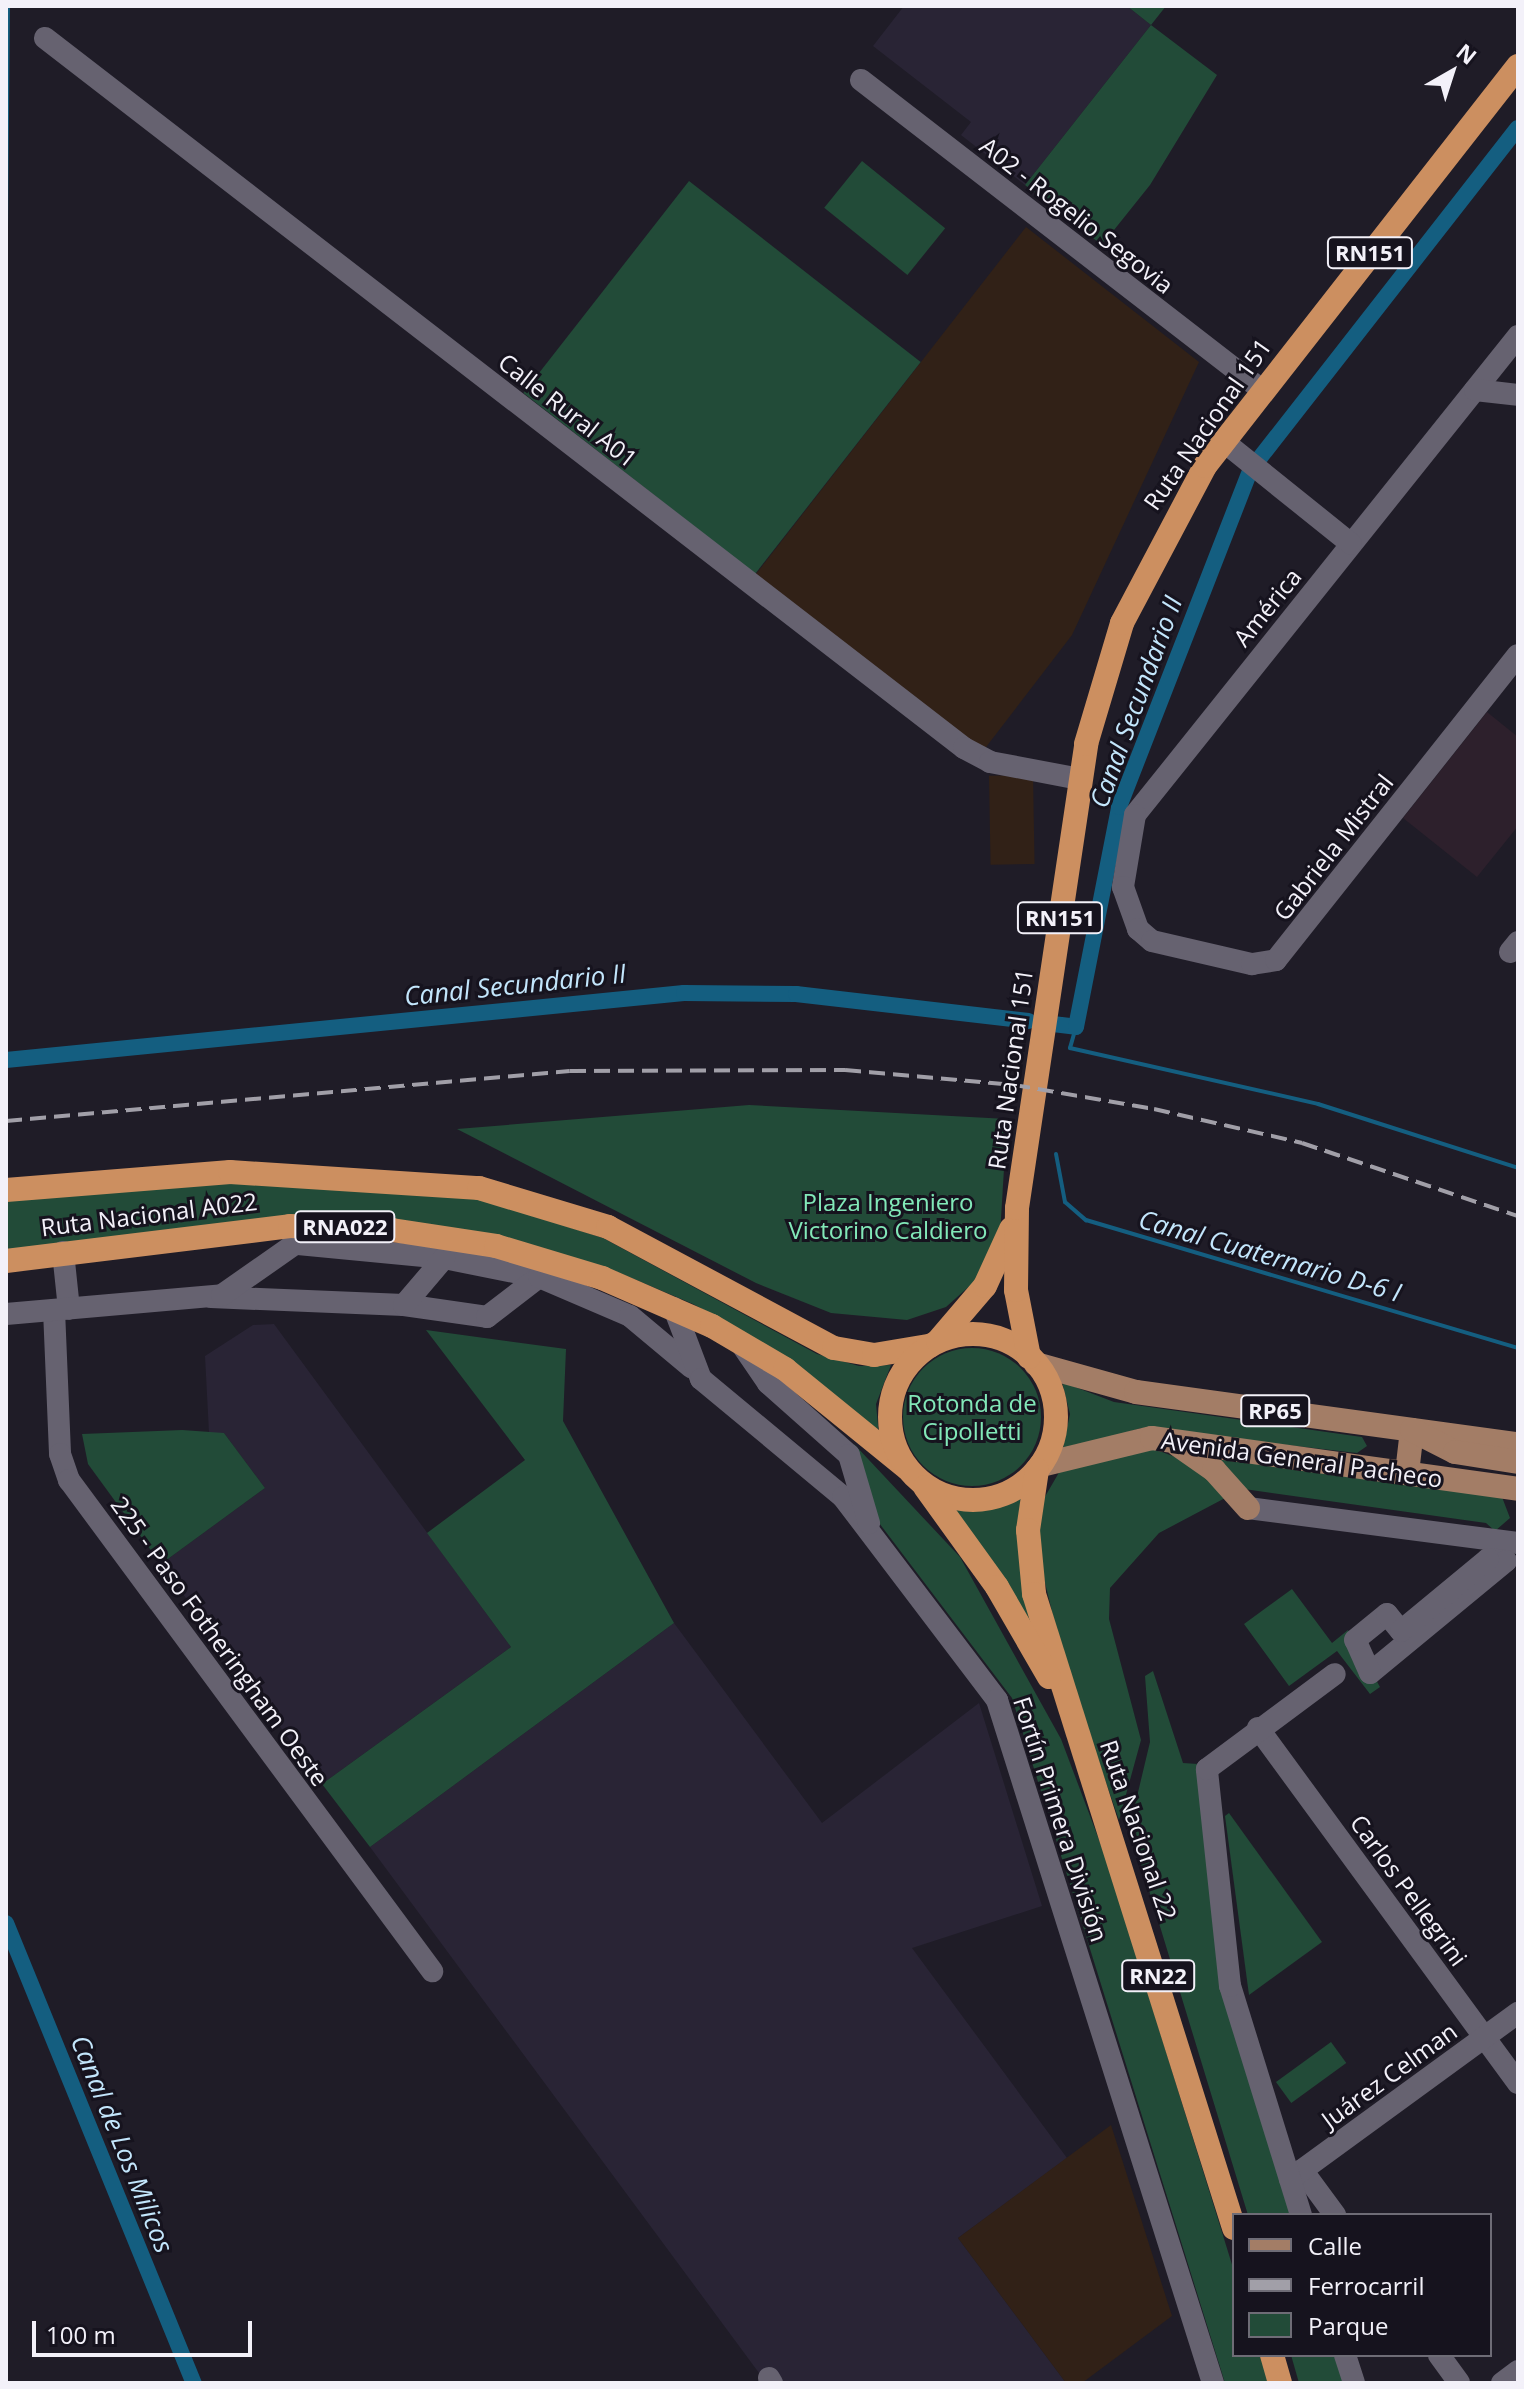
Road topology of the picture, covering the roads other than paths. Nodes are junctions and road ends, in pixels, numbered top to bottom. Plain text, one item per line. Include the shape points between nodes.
1 (45, 38) dead end
2 (1518, 66) edge
3 (861, 80) dead end
4 (1518, 336) edge
5 (1262, 390) junction
6 (1475, 390) junction
7 (1518, 395) edge
8 (1223, 441) junction
9 (1351, 544) junction
10 (1514, 667) edge
11 (1080, 779) junction
12 (1141, 933) joint
13 (6, 1190) edge
14 (1017, 1208) junction
15 (322, 1225) junction
16 (298, 1244) junction
17 (63, 1252) junction
18 (444, 1258) junction
19 (6, 1261) edge
20 (539, 1277) junction
21 (211, 1297) junction
22 (404, 1305) junction
23 (674, 1308) junction
24 (61, 1310) junction
25 (6, 1314) edge
26 (739, 1340) junction
27 (933, 1344) junction
28 (1032, 1360) junction
29 (694, 1370) junction
30 (1412, 1430) junction
31 (1152, 1438) junction
32 (1518, 1444) edge
33 (843, 1446) junction
34 (1518, 1462) edge
35 (1039, 1468) junction
36 (1407, 1473) junction
37 (913, 1474) junction
38 (820, 1480) junction
39 (1518, 1489) edge
40 (1248, 1508) joint
41 (871, 1532) junction
42 (1518, 1543) edge
43 (1488, 1559) joint
44 (1335, 1674) dead end
45 (1074, 1725) junction
46 (1258, 1728) junction
47 (432, 1971) dead end
48 (1518, 2013) edge
49 (1484, 2037) junction
50 (1518, 2083) edge
51 (1296, 2174) junction
52 (1301, 2213) edge
53 (1333, 2213) edge
54 (1232, 2222) edge
55 (1273, 2357) edge
56 (1346, 2357) edge
57 (1440, 2357) edge
58 (1518, 2371) edge
59 (1213, 2383) edge
60 (1280, 2383) edge
61 (1354, 2383) edge
62 (1459, 2383) edge
63 (1502, 2383) edge

1 - 11 street, Calle Rural A01 via 964,748 990,762
2 - 5 highway, Ruta Nacional 151 / RN151
3 - 5 street, A02 - Rogelio Segovia
4 - 6 street, América
5 - 8 highway, Ruta Nacional 151 / RN151
6 - 7 street
6 - 9 street, América
8 - 9 street
8 - 11 highway, Ruta Nacional 151 / RN151 via 1134,592 1102,680
9 - 12 street, América via 1135,815 1123,887
10 - 12 street, Gabriela Mistral via 1276,960 1252,964
11 - 14 highway, Ruta Nacional 151 / RN151
13 - 27 highway, Ruta Nacional A022 / RNA022 via 230,1172 479,1188 594,1221 834,1348 874,1355
14 - 27 highway, Ruta Nacional 151 / RN151 via 993,1273
14 - 28 highway, Ruta Nacional 151 / RN151 via 1016,1290
15 - 16 street
15 - 17 highway, Ruta Nacional A022 / RNA022 via 216,1230
15 - 23 highway, Ruta Nacional A022 / RNA022 via 496,1246
16 - 18 street, Fortín Primera División
16 - 21 street via 242,1286
17 - 19 highway, Ruta Nacional A022 / RNA022
17 - 24 street, 225 - Paso Fotheringham Oeste
18 - 20 street, Fortín Primera División
18 - 22 street
20 - 22 street via 487,1317
20 - 29 street, Fortín Primera División via 630,1316
21 - 22 street
21 - 24 street
23 - 26 highway, Ruta Nacional A022 / RNA022
23 - 29 street
24 - 25 street
24 - 47 street, 225 - Paso Fotheringham Oeste via 60,1454 69,1480
26 - 33 street via 768,1383
26 - 37 highway, Ruta Nacional A022 / RNA022
27 - 28 highway via 982,1335
27 - 37 highway, RN22 via 898,1380 890,1410 893,1441
28 - 30 main road, Avenida General Pacheco / RP65 via 1136,1392
28 - 35 highway, RN22 via 1055,1406 1054,1436
29 - 38 street, Fortín Primera División
30 - 32 main road, Avenida General Pacheco / RP65
30 - 34 main road via 1455,1452
30 - 36 main road
31 - 35 main road, Avenida General Pacheco / RP65
31 - 36 main road, Avenida General Pacheco / RP65
31 - 40 main road via 1205,1462
33 - 38 street via 844,1465
33 - 41 street, Fortín Primera División
35 - 37 highway via 1002,1495 972,1500
35 - 45 highway, Ruta Nacional 22 / RN22 via 1030,1574
36 - 39 main road, Avenida General Pacheco / RP65
37 - 45 highway, Ruta Nacional 22 / RN22 via 997,1587
38 - 41 street, Fortín Primera División
40 - 42 street
41 - 59 street, Fortín Primera División via 1002,1711
43 - 43 street via 1506,1561 1370,1673 1355,1640 1387,1614 1401,1631
44 - 46 street
45 - 54 highway, Ruta Nacional 22 / RN22
46 - 49 street, Carlos Pellegrini
46 - 51 street via 1208,1765 1230,1986
48 - 49 street, Juárez Celman
49 - 50 street, Carlos Pellegrini
49 - 51 street, Juárez Celman
51 - 52 street
51 - 53 street
55 - 60 highway
56 - 61 street
57 - 62 street
58 - 63 street

